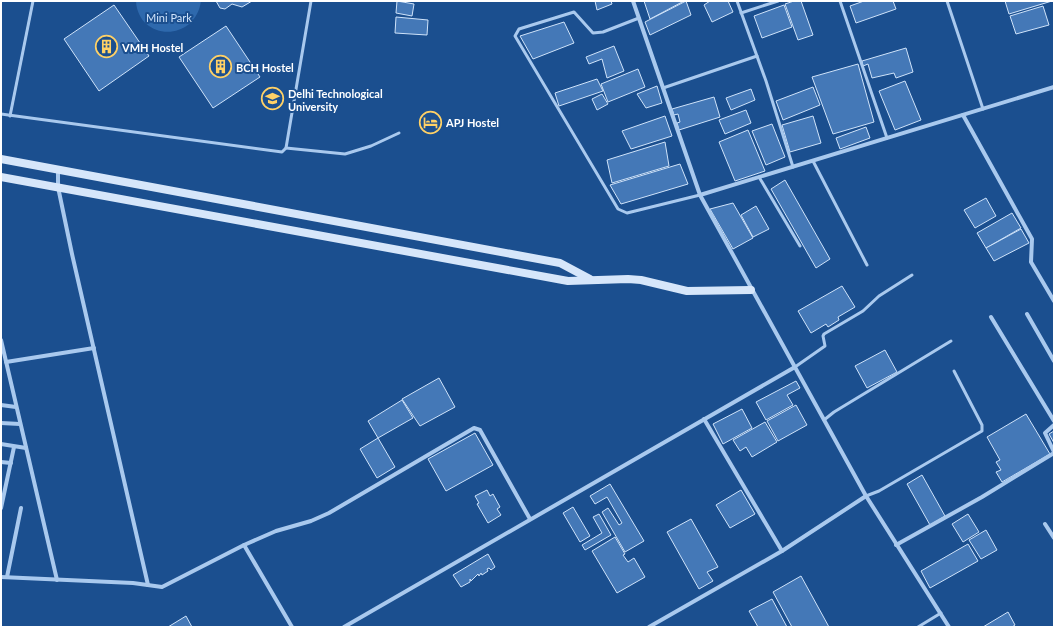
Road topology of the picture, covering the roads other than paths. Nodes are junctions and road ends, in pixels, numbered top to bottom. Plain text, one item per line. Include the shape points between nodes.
1 (34, 1) edge
2 (311, 1) edge
3 (633, 1) edge
4 (737, 1) edge
5 (778, 1) edge
6 (840, 1) edge
7 (947, 1) edge
8 (741, 13) junction
9 (639, 18) junction
10 (757, 56) junction
11 (663, 88) junction
12 (1054, 88) edge
13 (983, 109) junction
14 (1, 114) edge
15 (963, 115) junction
16 (10, 116) junction
17 (399, 133) dead end
18 (887, 138) junction
19 (286, 148) junction
20 (1, 159) edge
21 (813, 161) junction
22 (793, 167) junction
23 (58, 169) junction
24 (1, 177) edge
25 (759, 177) junction
26 (58, 187) junction
27 (700, 195) junction
28 (800, 246) dead end
29 (867, 264) dead end
30 (912, 275) dead end
31 (590, 280) junction
32 (751, 290) junction
33 (1054, 301) edge
34 (1027, 314) dead end
35 (991, 317) dead end
36 (1, 340) edge
37 (951, 341) dead end
38 (94, 348) junction
39 (1054, 361) edge
40 (6, 362) junction
41 (795, 367) junction
42 (954, 370) dead end
43 (1, 405) edge
44 (16, 407) junction
45 (704, 419) junction
46 (824, 420) junction
47 (1054, 421) edge
48 (1, 423) edge
49 (20, 424) junction
50 (1054, 425) edge
51 (1, 444) edge
52 (14, 446) junction
53 (26, 448) junction
54 (1054, 452) edge
55 (1, 462) edge
56 (11, 464) junction
57 (866, 496) junction
58 (1, 508) edge
59 (21, 508) dead end
60 (530, 519) junction
61 (1046, 524) dead end
62 (1054, 538) edge
63 (244, 545) junction
64 (896, 545) junction
65 (782, 550) junction
66 (1, 577) edge
67 (7, 577) junction
68 (57, 580) junction
69 (148, 585) junction
70 (941, 613) junction
71 (292, 627) edge
72 (344, 627) edge
73 (649, 627) edge
74 (918, 627) edge
75 (949, 627) edge

1 - 16 lane
2 - 19 lane
3 - 9 street
4 - 8 lane
5 - 8 lane
6 - 18 lane
7 - 13 lane
8 - 10 lane
9 - 11 street
9 - 27 lane via 603,32 593,33 574,12 519,29 516,36 618,209 627,213
10 - 11 lane
10 - 22 lane
11 - 27 street
12 - 13 street
13 - 15 street
14 - 16 lane
15 - 18 street
15 - 33 street via 1032,239 1031,262
16 - 19 lane via 280,152
17 - 19 lane via 345,154
18 - 21 street
20 - 23 street
21 - 22 street
21 - 29 lane
22 - 25 street
23 - 26 street
23 - 31 street via 560,263
24 - 26 street
25 - 27 street
25 - 28 lane
26 - 31 street via 568,281
26 - 38 street
27 - 32 street
30 - 41 lane via 879,296 863,311 824,334 824,346
31 - 32 street via 642,280 687,291
32 - 41 street
34 - 39 street
35 - 47 street
36 - 40 street
37 - 46 lane
38 - 40 street
38 - 69 street
40 - 44 street
41 - 45 street
41 - 46 street
42 - 57 lane via 982,425 982,431
43 - 44 street
44 - 49 street
45 - 60 street
45 - 65 street
46 - 57 street
48 - 49 street
49 - 53 street
50 - 54 street via 1046,433
51 - 52 street
52 - 53 street
52 - 56 street
53 - 68 street
54 - 64 street via 982,497
55 - 56 street
56 - 58 street
57 - 64 street
57 - 65 street
59 - 67 street
60 - 63 street via 480,430 474,428 329,513 311,521 276,530
60 - 72 street
61 - 62 street
63 - 69 street via 165,587
63 - 71 street
64 - 70 street
65 - 73 street
66 - 67 street
67 - 68 street
68 - 69 street
70 - 74 lane
70 - 75 street

